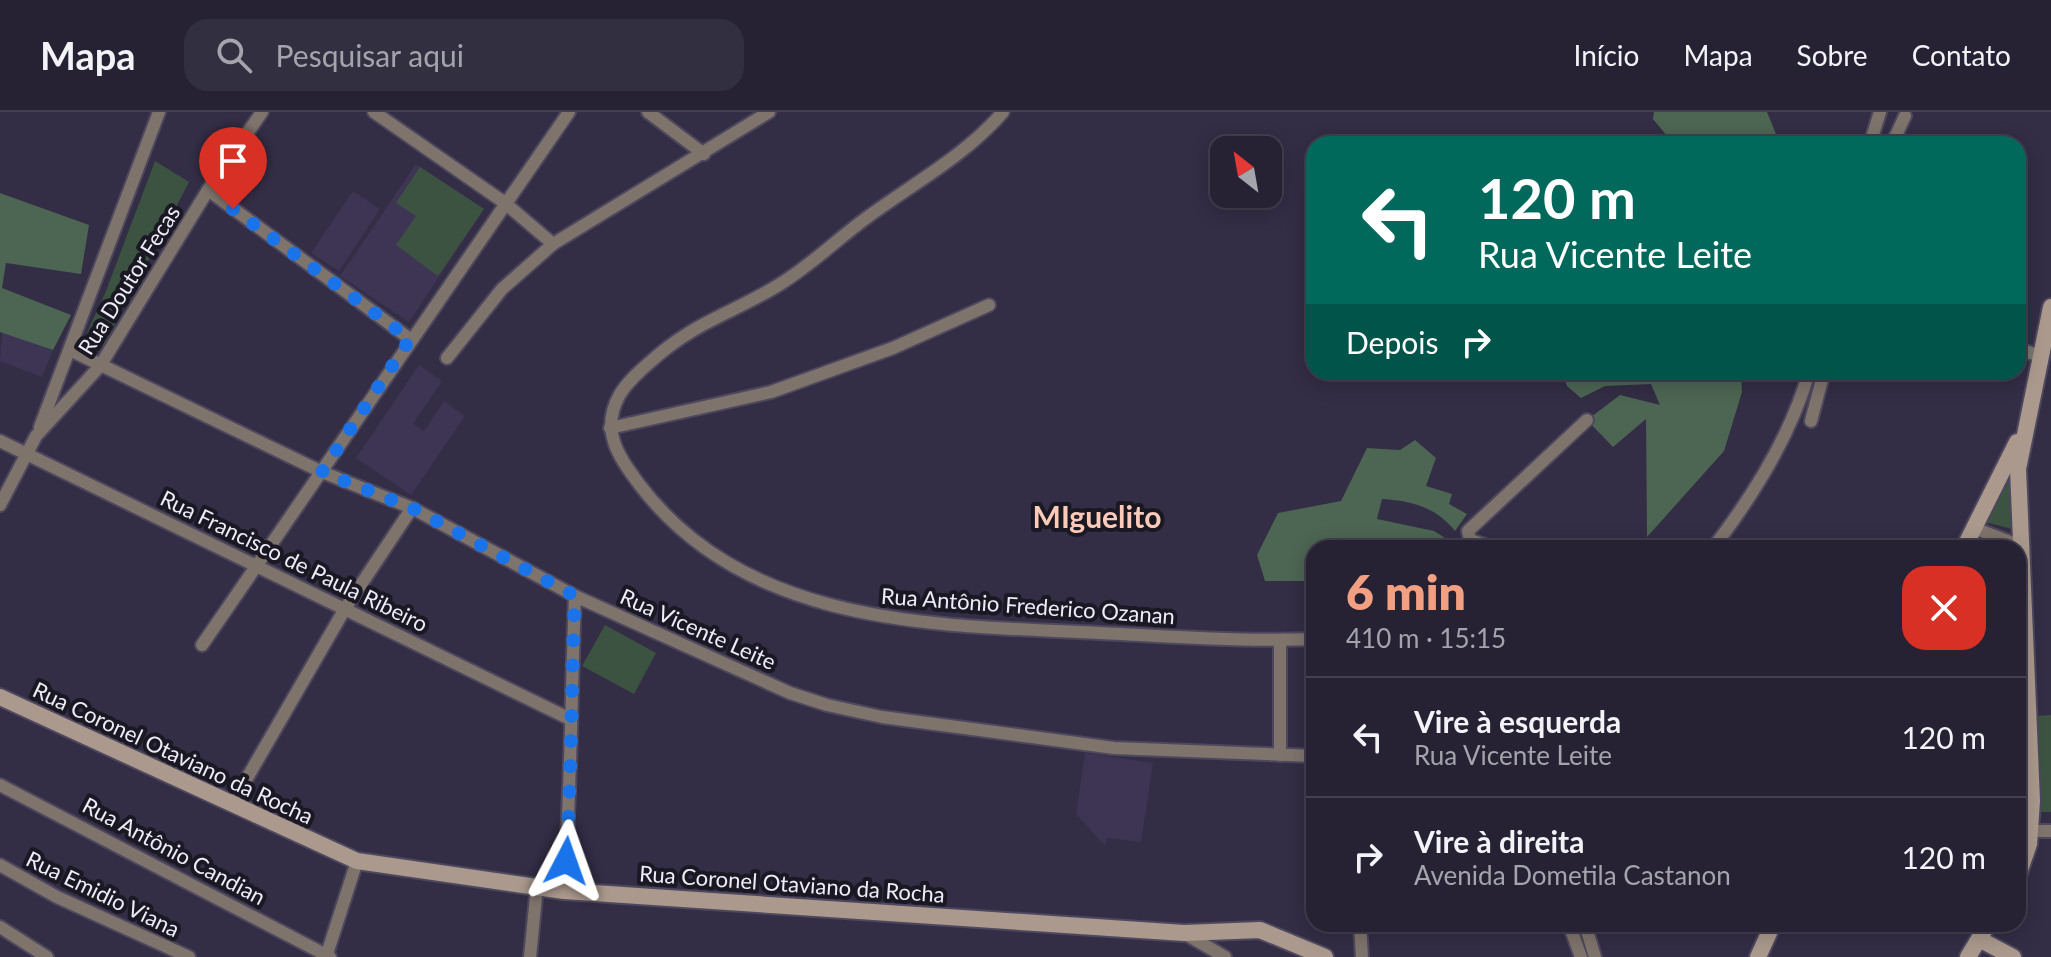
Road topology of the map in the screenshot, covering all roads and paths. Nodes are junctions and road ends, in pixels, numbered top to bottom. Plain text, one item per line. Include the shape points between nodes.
1 (159, 112) edge
2 (262, 112) edge
3 (374, 112) edge
4 (569, 112) edge
5 (648, 112) edge
6 (769, 112) edge
7 (1003, 112) edge
8 (1880, 112) edge
9 (1905, 116) dead end
10 (1872, 136) edge
11 (1896, 136) edge
12 (704, 154) junction
13 (208, 190) junction
14 (505, 203) junction
15 (553, 244) junction
16 (989, 305) dead end
17 (2051, 307) edge
18 (410, 339) junction
19 (70, 350) junction
20 (2026, 351) edge
21 (2041, 354) junction
22 (447, 358) dead end
23 (100, 366) junction
24 (1806, 380) edge
25 (1822, 380) edge
26 (1587, 420) dead end
27 (1811, 421) dead end
28 (2027, 421) junction
29 (610, 428) junction
30 (36, 436) junction
31 (0, 441) edge
32 (27, 454) junction
33 (322, 472) junction
34 (0, 505) edge
35 (412, 508) junction
36 (1974, 528) junction
37 (1470, 540) edge
38 (1719, 540) edge
39 (1968, 540) edge
40 (2005, 540) edge
41 (2021, 540) edge
42 (256, 567) junction
43 (575, 596) junction
44 (346, 607) junction
45 (1306, 639) edge
46 (1280, 641) junction
47 (202, 645) dead end
48 (0, 697) edge
49 (570, 719) junction
50 (1280, 755) junction
51 (1306, 756) edge
52 (0, 785) edge
53 (232, 804) junction
54 (2026, 808) edge
55 (2031, 831) junction
56 (2051, 831) edge
57 (2026, 848) edge
58 (357, 861) junction
59 (0, 865) edge
60 (537, 886) junction
61 (564, 891) junction
62 (0, 927) edge
63 (1360, 932) edge
64 (1572, 932) edge
65 (1587, 932) edge
66 (1769, 932) edge
67 (1983, 932) edge
68 (1985, 932) edge
69 (1184, 933) junction
70 (47, 957) edge
71 (189, 957) edge
72 (328, 957) edge
73 (530, 957) edge
74 (1225, 957) edge
75 (1325, 957) edge
76 (1362, 957) edge
77 (1581, 957) edge
78 (1595, 957) edge
79 (1758, 957) edge
80 (1968, 957) edge
81 (2013, 957) edge

1 - 19 street
2 - 13 street, Rua Doutor Fecas
3 - 14 street
4 - 14 street
5 - 12 street
6 - 12 street
7 - 29 street via 961,154 864,219 792,276 673,341 619,395
8 - 10 street
9 - 11 street
12 - 15 street
13 - 18 street
13 - 23 street, Rua Doutor Fecas
14 - 15 street
14 - 18 street
15 - 22 street via 502,289
16 - 29 street via 893,348 771,392
17 - 21 street
18 - 33 street
19 - 23 street, Rua Vicente Leite
19 - 30 street
20 - 21 street
21 - 28 street
23 - 30 street, Rua Doutor Fecas
23 - 33 street, Rua Vicente Leite
24 - 38 street via 1790,424
25 - 27 street
26 - 37 street via 1468,531
28 - 36 street
28 - 41 street via 2018,469
29 - 46 street, Rua Antônio Frederico Ozanan via 612,442 644,491 684,530 765,582 841,611 974,627
30 - 32 street, Rua Doutor Fecas
31 - 32 street, Rua Francisco de Paula Ribeiro
32 - 34 street, Rua Doutor Fecas
32 - 42 street, Rua Francisco de Paula Ribeiro
33 - 35 street, Rua Vicente Leite
33 - 42 street
35 - 43 street, Rua Vicente Leite
35 - 44 street
36 - 39 street
36 - 40 street
42 - 44 street, Rua Francisco de Paula Ribeiro
42 - 47 street
43 - 49 street
43 - 50 street, Rua Vicente Leite via 790,693 853,713 1114,748
44 - 49 street, Rua Francisco de Paula Ribeiro
44 - 53 street
45 - 46 street, Rua Antônio Frederico Ozanan
46 - 50 street
48 - 53 street, Rua Coronel Otaviano da Rocha
49 - 61 street
50 - 51 street, Rua Vicente Leite
52 - 72 street, Rua Antônio Candian
53 - 58 street, Rua Coronel Otaviano da Rocha
54 - 55 street
55 - 56 street
55 - 57 street
58 - 60 street, Rua Coronel Otaviano da Rocha
58 - 72 street
59 - 71 street, Rua Emidio Viana
60 - 61 street, Rua Coronel Otaviano da Rocha
60 - 73 street
61 - 69 street, Rua Coronel Otaviano da Rocha
62 - 70 street
63 - 76 street
64 - 77 street
65 - 78 street
66 - 79 street
67 - 80 street
68 - 81 street
69 - 74 street
69 - 75 street, Rua Coronel Otaviano da Rocha via 1260,930

